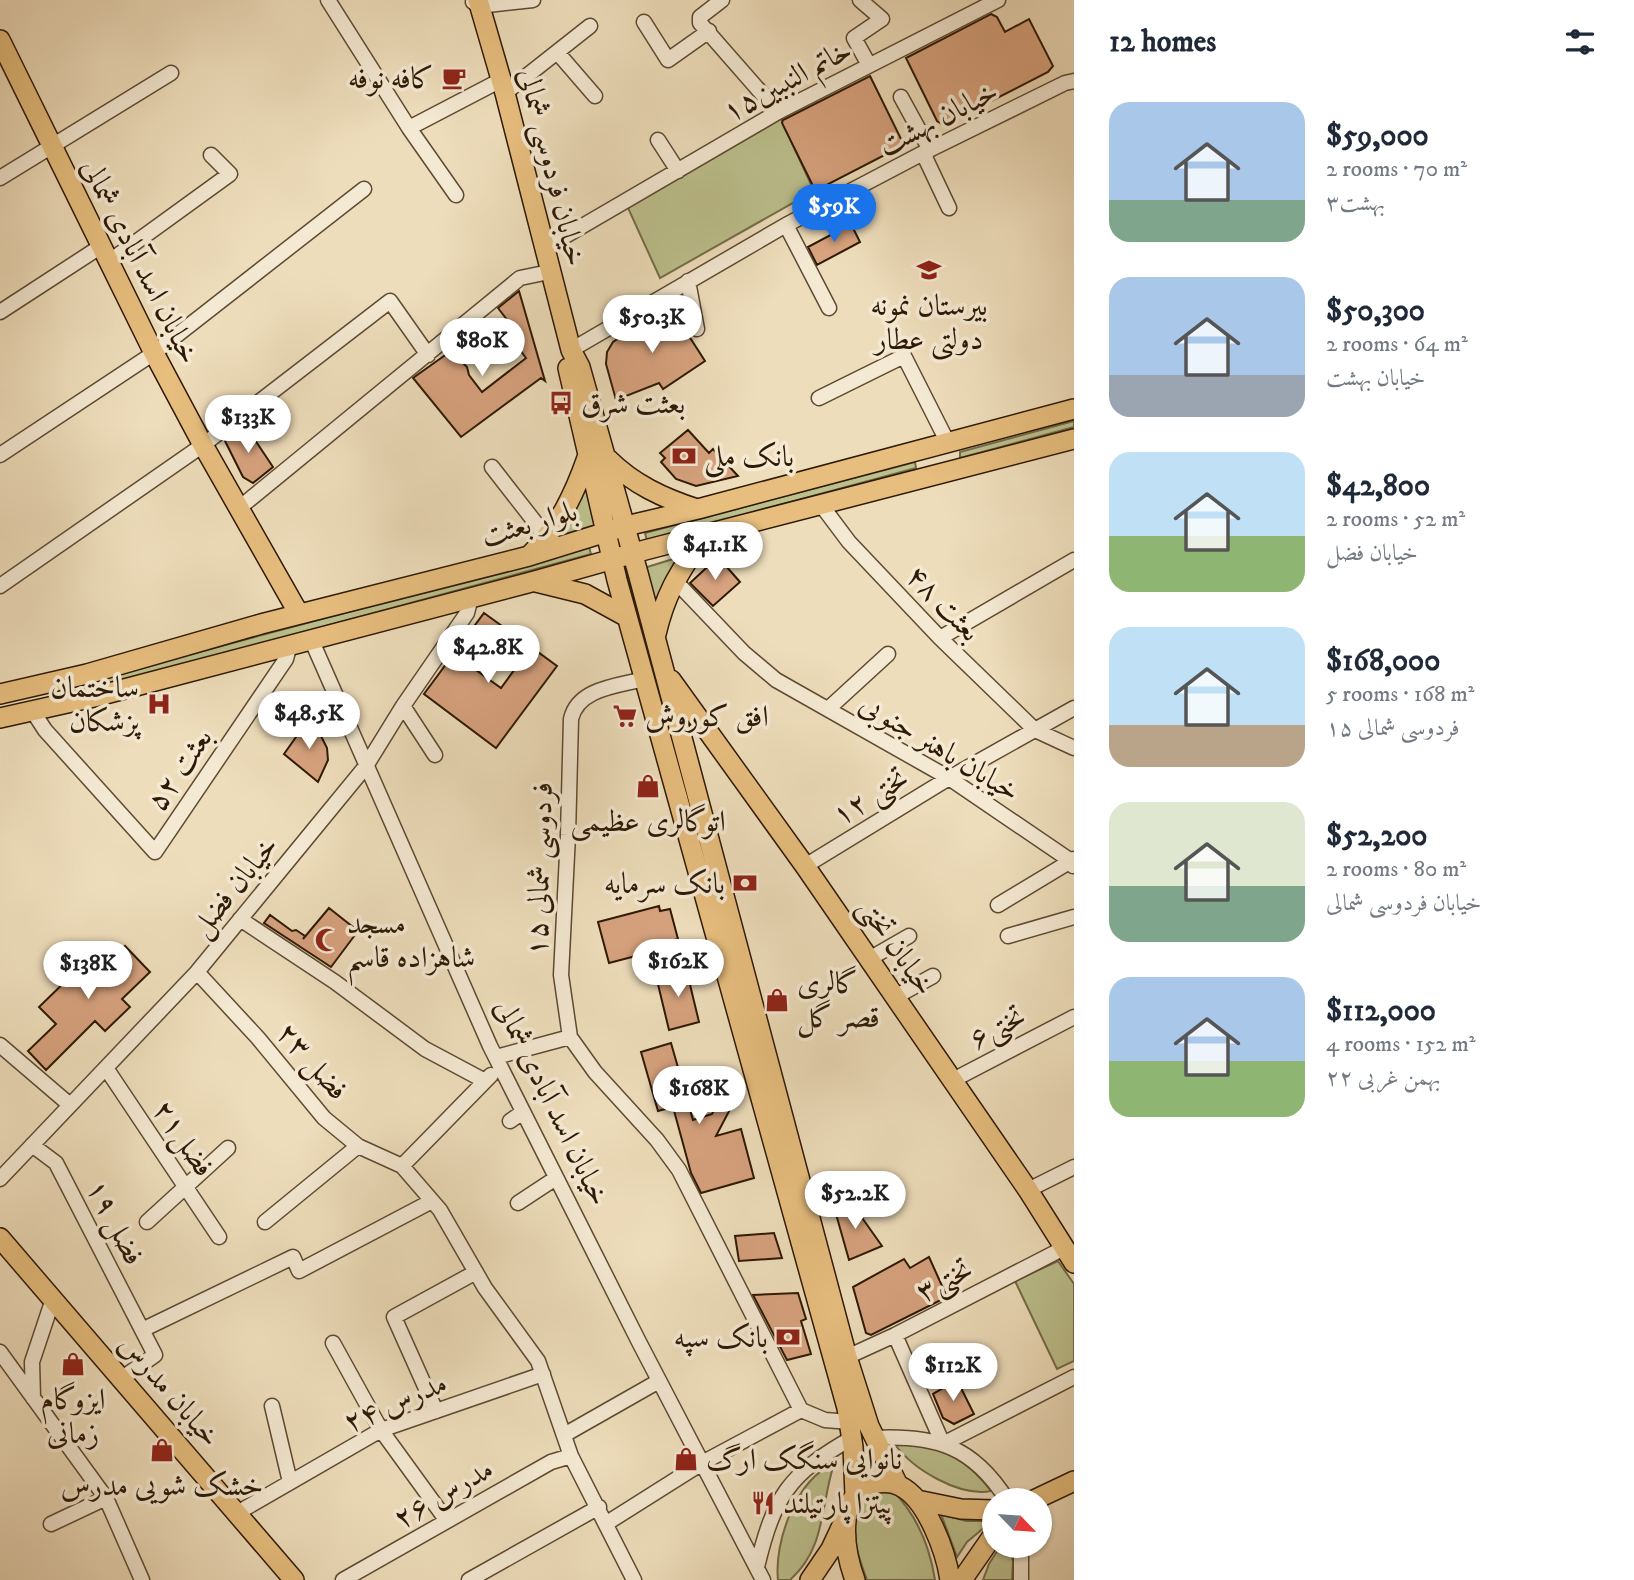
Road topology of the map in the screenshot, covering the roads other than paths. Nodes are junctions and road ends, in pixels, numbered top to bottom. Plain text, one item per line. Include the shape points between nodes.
1 (328, 0) edge
2 (533, 0) edge
3 (722, 0) edge
4 (860, 0) edge
5 (998, 0) edge
6 (476, 2) edge
7 (645, 22) dead end
8 (590, 26) dead end
9 (709, 32) junction
10 (0, 40) edge
11 (557, 52) junction
12 (869, 65) junction
13 (171, 74) dead end
14 (1074, 80) edge
15 (503, 87) junction
16 (595, 96) dead end
17 (901, 97) dead end
18 (778, 112) junction
19 (409, 128) junction
20 (658, 140) dead end
21 (50, 146) junction
22 (926, 152) junction
23 (211, 155) dead end
24 (678, 171) junction
25 (0, 178) edge
26 (364, 189) dead end
27 (456, 195) dead end
28 (949, 208) dead end
29 (786, 225) junction
30 (544, 249) junction
31 (106, 253) junction
32 (549, 272) junction
33 (688, 281) junction
34 (829, 308) dead end
35 (0, 312) edge
36 (697, 329) dead end
37 (571, 350) junction
38 (154, 353) junction
39 (428, 355) junction
40 (819, 398) dead end
41 (1074, 409) edge
42 (1074, 439) edge
43 (948, 443) junction
44 (202, 445) junction
45 (0, 455) edge
46 (596, 456) junction
47 (492, 467) dead end
48 (957, 471) junction
49 (822, 506) junction
50 (238, 509) junction
51 (698, 509) junction
52 (626, 526) junction
53 (605, 532) junction
54 (704, 535) junction
55 (545, 540) junction
56 (632, 554) junction
57 (529, 556) junction
58 (612, 560) junction
59 (1074, 560) edge
60 (474, 570) junction
61 (536, 582) junction
62 (0, 586) edge
63 (682, 588) dead end
64 (477, 596) junction
65 (299, 614) junction
66 (627, 617) junction
67 (655, 638) junction
68 (940, 638) junction
69 (311, 639) junction
70 (290, 644) junction
71 (887, 654) dead end
72 (663, 667) junction
73 (87, 674) junction
74 (644, 679) junction
75 (1, 691) edge
76 (94, 697) junction
77 (403, 706) junction
78 (1074, 708) edge
79 (828, 709) junction
80 (32, 710) junction
81 (0, 718) edge
82 (1035, 730) junction
83 (1074, 748) edge
84 (435, 755) dead end
85 (366, 766) junction
86 (949, 778) junction
87 (1073, 863) edge
88 (805, 866) junction
89 (998, 905) dead end
90 (1074, 917) edge
91 (240, 919) junction
92 (909, 936) dead end
93 (1008, 936) dead end
94 (869, 958) junction
95 (197, 972) junction
96 (933, 976) dead end
97 (895, 997) junction
98 (1070, 1019) edge
99 (570, 1037) junction
100 (0, 1045) edge
101 (498, 1062) junction
102 (106, 1068) junction
103 (953, 1080) junction
104 (485, 1081) junction
105 (70, 1105) junction
106 (523, 1112) junction
107 (510, 1121) dead end
108 (32, 1145) junction
109 (358, 1146) junction
110 (228, 1148) dead end
111 (402, 1167) junction
112 (1074, 1167) edge
113 (556, 1178) junction
114 (0, 1179) edge
115 (185, 1187) junction
116 (1028, 1190) junction
117 (432, 1202) junction
118 (518, 1203) dead end
119 (147, 1222) dead end
120 (265, 1222) dead end
121 (219, 1237) dead end
122 (0, 1238) edge
123 (1069, 1256) edge
124 (476, 1272) junction
125 (53, 1299) junction
126 (142, 1331) junction
127 (895, 1335) junction
128 (333, 1343) dead end
129 (0, 1352) edge
130 (847, 1357) junction
131 (543, 1374) junction
132 (1074, 1377) edge
133 (121, 1379) junction
134 (659, 1381) junction
135 (33, 1399) junction
136 (272, 1406) dead end
137 (801, 1409) junction
138 (436, 1411) junction
139 (381, 1430) junction
140 (851, 1430) junction
141 (564, 1435) junction
142 (874, 1438) junction
143 (943, 1444) junction
144 (571, 1456) junction
145 (702, 1463) junction
146 (1074, 1481) edge
147 (290, 1482) junction
148 (898, 1485) junction
149 (1000, 1488) edge
150 (1052, 1491) edge
151 (855, 1495) junction
152 (106, 1498) junction
153 (916, 1500) junction
154 (599, 1507) junction
155 (982, 1510) edge
156 (237, 1513) junction
157 (847, 1515) junction
158 (447, 1521) junction
159 (607, 1523) junction
160 (51, 1524) dead end
161 (982, 1551) edge
162 (1021, 1558) edge
163 (760, 1573) edge
164 (629, 1578) edge
165 (142, 1580) edge
166 (294, 1580) edge
167 (342, 1580) edge
168 (469, 1580) edge
169 (810, 1580) edge
170 (855, 1580) edge
171 (950, 1580) edge
172 (962, 1580) edge
173 (1021, 1580) edge

1 - 19 street
2 - 6 street
3 - 9 street via 700,17
4 - 12 street via 882,19 854,38
5 - 12 street, خاتم النببین۱۵
6 - 15 main road, خیابان فردوسی شمالی
7 - 9 street via 668,60
8 - 11 street
9 - 18 street
10 - 21 main road, خیابان اسد آبادی شمالی
11 - 15 street
11 - 16 street
12 - 18 street, خاتم النببین۱۵
13 - 21 street
14 - 22 street, خیابان بهشت
15 - 19 street
15 - 30 main road, خیابان فردوسی شمالی
17 - 22 street
18 - 24 street, خاتم النببین۱۵
19 - 27 street
20 - 24 street
21 - 25 street
21 - 31 main road, خیابان اسد آبادی شمالی
22 - 28 street
22 - 29 street, خیابان بهشت
23 - 31 street via 230,174
24 - 30 street, خاتم النببین۱۵
26 - 38 street
29 - 33 street, خیابان بهشت
29 - 34 street
30 - 32 main road, خیابان فردوسی شمالی
31 - 35 street
31 - 38 main road, خیابان اسد آبادی شمالی
32 - 37 main road, خیابان فردوسی شمالی
32 - 39 street via 520,278
33 - 36 street
33 - 37 street, خیابان بهشت
37 - 46 main road, خیابان فردوسی شمالی via 568,369
38 - 44 main road, خیابان اسد آبادی شمالی
38 - 45 street
39 - 44 street via 390,301
39 - 50 street
40 - 43 street via 904,356
41 - 43 main road, بلوار بعثت
42 - 48 main road, بلوار بعثت
43 - 48 main road
43 - 51 main road, بلوار بعثت
44 - 50 main road, خیابان اسد آبادی شمالی
44 - 62 street
46 - 51 main road via 657,494
46 - 52 main road, خیابان فردوسی شمالی
46 - 53 main road, خیابان فردوسی شمالی
46 - 55 main road
47 - 55 street
48 - 49 main road, بلوار بعثت
49 - 54 main road, بلوار بعثت
49 - 68 street, بعثت ۴۸ via 849,542
50 - 65 main road, خیابان اسد آبادی شمالی
51 - 52 main road, بلوار بعثت
52 - 53 main road, بلوار بعثت
52 - 56 main road, خیابان فردوسی شمالی
53 - 57 main road, بلوار بعثت
53 - 58 main road, خیابان فردوسی شمالی
54 - 56 main road, بلوار بعثت
54 - 67 main road via 671,587
55 - 57 main road
56 - 58 main road, بلوار بعثت
56 - 67 main road
57 - 60 main road, بلوار بعثت
58 - 61 main road, بلوار بعثت
58 - 66 main road, خیابان فردوسی شمالی
59 - 68 street
60 - 64 main road
60 - 65 main road, بلوار بعثت
61 - 64 main road, بلوار بعثت
61 - 66 main road via 585,594
63 - 79 street, خیابان باهنر جنوبی via 776,680
64 - 69 main road, بلوار بعثت
64 - 77 street, خیابان فضل
65 - 73 main road, بلوار بعثت
66 - 74 main road, خیابان فردوسی شمالی
67 - 72 main road
68 - 82 street, بعثت ۴۸
69 - 70 main road, بلوار بعثت
69 - 85 street, خیابان اسد آبادی شمالی
70 - 76 main road, بلوار بعثت
70 - 80 street, بعثت ۵۲ via 286,659 155,852
71 - 79 street
72 - 88 main road, خیابان تختی
72 - 130 main road
73 - 75 main road, بلوار بعثت
73 - 76 main road
74 - 99 street, فردوسی شمالی ۱۵ via 587,696 575,707 571,719 561,946
74 - 140 main road, خیابان فردوسی شمالی
76 - 80 main road, بلوار بعثت
77 - 84 street
77 - 85 street, خیابان فضل
78 - 82 street, تختی ۱۲
79 - 86 street, خیابان باهنر جنوبی
80 - 81 main road, بلوار بعثت
82 - 83 street, بعثت ۴۸
82 - 86 street, تختی ۱۲
85 - 91 street, خیابان فضل
85 - 101 street, خیابان اسد آبادی شمالی
86 - 87 street, خیابان باهنر جنوبی
86 - 88 street, تختی ۱۲
87 - 89 street
88 - 94 main road, خیابان تختی
90 - 93 street
91 - 95 street, خیابان فضل
91 - 104 street via 425,1049
92 - 94 street
94 - 97 main road, خیابان تختی
95 - 102 street, خیابان فضل
95 - 109 street, فضل ۲۳ via 324,1118
96 - 97 street
97 - 103 main road, خیابان تختی
98 - 103 street, تختی۶
99 - 101 street
99 - 137 street, فردوسی شمالی ۱۵ via 678,1170
100 - 105 street
101 - 104 street
101 - 106 street, خیابان اسد آبادی شمالی
102 - 105 street, خیابان فضل
102 - 115 street, فضل۲۱
103 - 116 main road, خیابان تختی
104 - 111 street
105 - 108 street, خیابان فضل
106 - 107 street
106 - 113 street, خیابان اسد آبادی شمالی
108 - 114 street, خیابان فضل
108 - 126 street, فضل ۱۹ via 56,1163
109 - 111 street, فضل ۲۳
109 - 120 street
110 - 115 street
111 - 117 street
112 - 116 street
113 - 118 street
113 - 134 street, خیابان اسد آبادی شمالی
115 - 119 street
115 - 121 street, فضل۲۱
116 - 123 main road, خیابان تختی
117 - 124 street
117 - 126 street via 299,1271 293,1257
122 - 125 main road, خیابان مدرس
123 - 127 street, تختی۳
124 - 131 street
124 - 138 street via 394,1317
125 - 133 main road, خیابان مدرس
125 - 135 street via 32,1362
126 - 133 street, فضل ۱۹ via 155,1355
127 - 130 street, تختی۳
127 - 143 street
128 - 139 street
129 - 135 street
130 - 142 main road
131 - 138 street, مدرس ۲۴
131 - 141 street
132 - 143 street
133 - 156 main road, خیابان مدرس
134 - 141 street
134 - 145 street, خیابان اسد آبادی شمالی
135 - 152 street
136 - 147 street
137 - 140 street
137 - 145 street
138 - 139 street, مدرس ۲۴
139 - 147 street, مدرس ۲۴
139 - 158 street
140 - 151 main road, خیابان فردوسی شمالی
140 - 163 street via 796,1477 777,1505 766,1529
141 - 144 street
142 - 143 street via 910,1437
142 - 148 main road
143 - 149 street via 965,1453
144 - 154 street
144 - 158 street, مدرس ۲۶ via 551,1462
145 - 159 street
145 - 163 street, خیابان اسد آبادی شمالی
146 - 150 main road
147 - 156 street, مدرس ۲۴
148 - 151 main road via 882,1482 865,1486
148 - 153 main road
151 - 157 main road
152 - 160 street
152 - 165 street
153 - 155 main road
153 - 171 main road via 941,1544
154 - 159 street
154 - 168 street
156 - 166 main road, خیابان مدرس
157 - 169 main road
157 - 170 main road
158 - 167 street, مدرس ۲۶
159 - 164 street
161 - 172 main road
162 - 173 street

